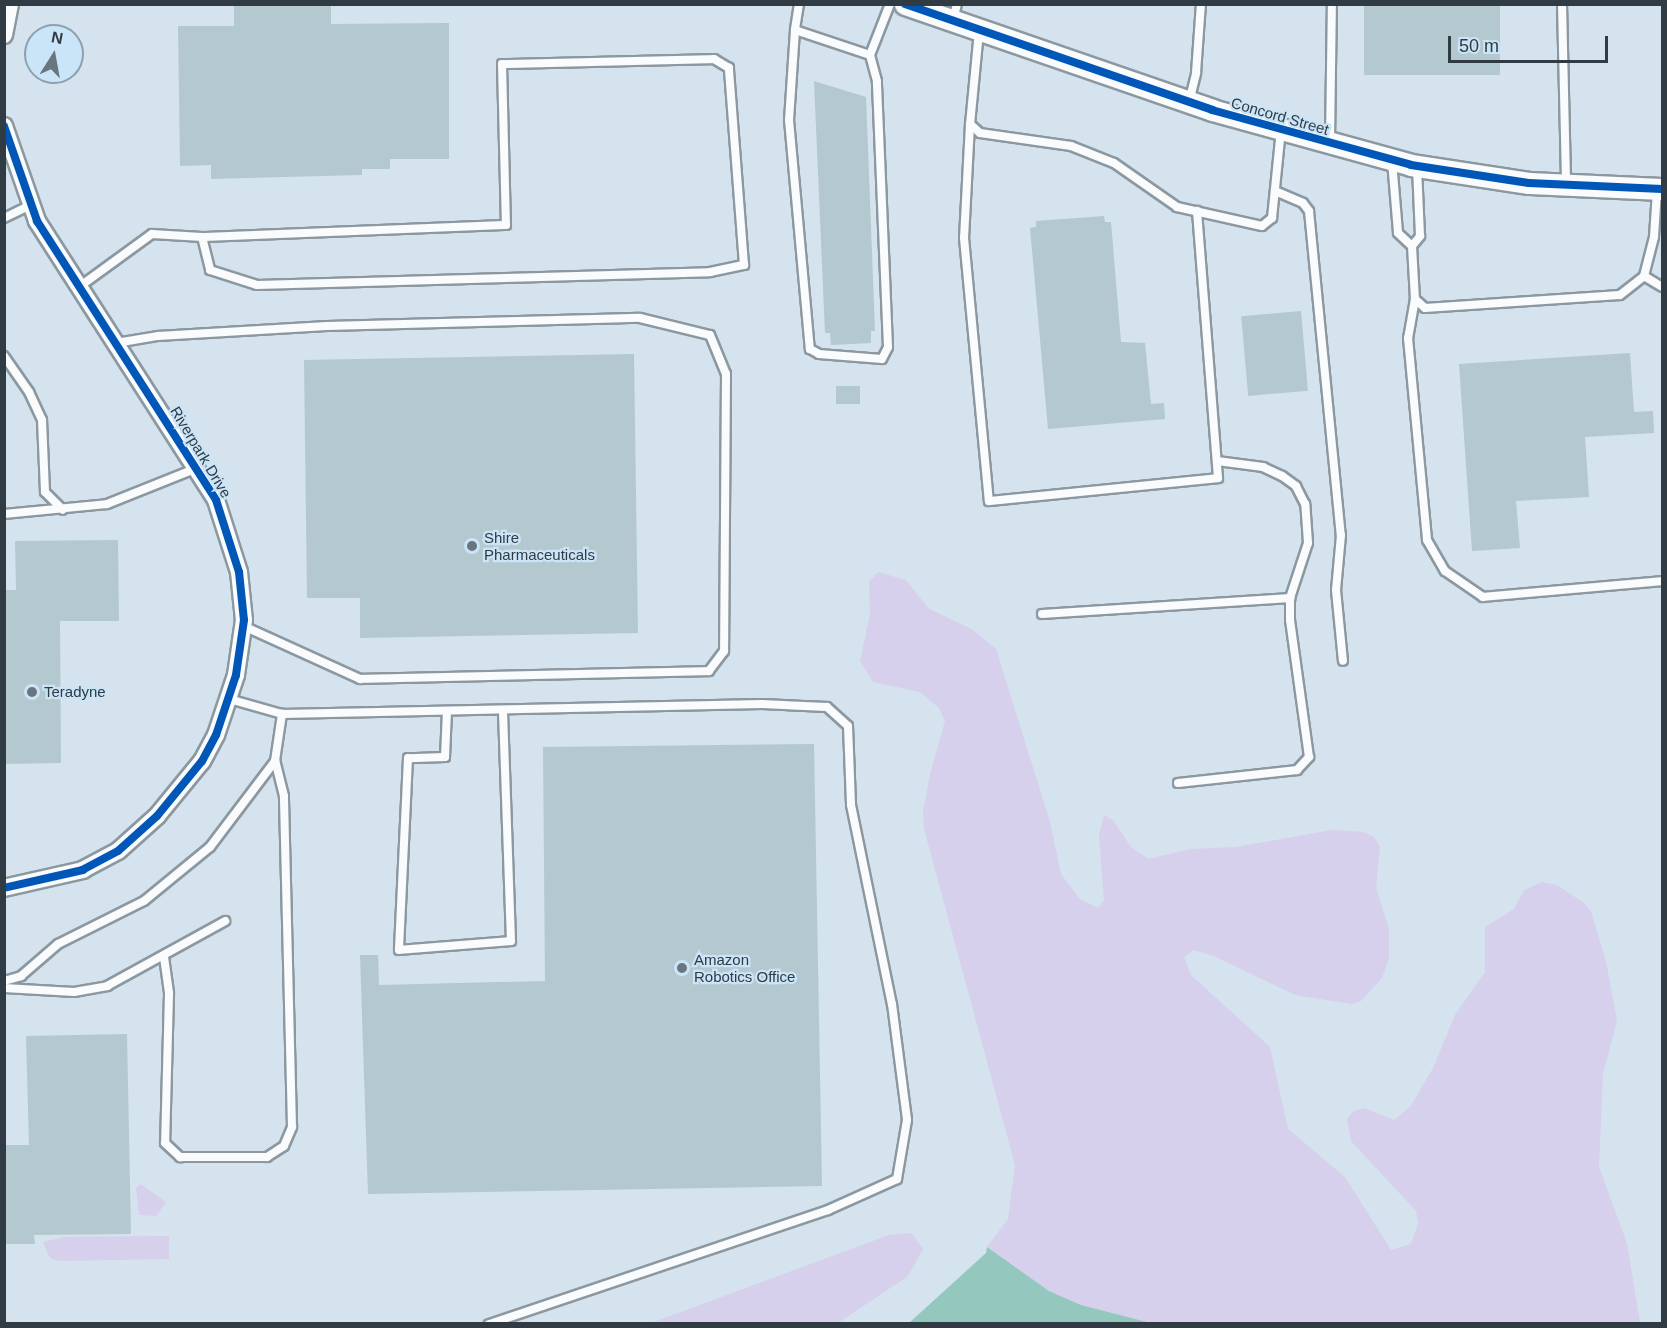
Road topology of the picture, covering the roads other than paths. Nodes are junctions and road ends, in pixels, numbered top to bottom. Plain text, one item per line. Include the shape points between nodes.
1 (10, 4) edge
2 (799, 4) edge
3 (890, 4) edge
4 (905, 4) edge
5 (1201, 4) edge
6 (1332, 4) edge
7 (1562, 4) edge
8 (955, 13) edge
9 (795, 30) junction
10 (979, 31) junction
11 (4, 35) edge
12 (870, 55) junction
13 (1189, 102) junction
14 (970, 124) junction
15 (4, 126) edge
16 (1281, 130) junction
17 (1329, 145) junction
18 (7, 146) edge
19 (1392, 160) junction
20 (1417, 166) junction
21 (1566, 185) junction
22 (1660, 189) edge
23 (1275, 191) junction
24 (30, 205) junction
25 (1197, 211) junction
26 (4, 218) edge
27 (202, 237) junction
28 (1412, 246) junction
29 (1644, 276) junction
30 (78, 287) junction
31 (1662, 287) edge
32 (1415, 299) junction
33 (116, 343) junction
34 (4, 356) edge
35 (1217, 461) junction
36 (197, 467) junction
37 (63, 510) junction
38 (4, 514) edge
39 (1662, 581) edge
40 (1290, 598) junction
41 (1042, 614) dead end
42 (243, 626) junction
43 (1343, 661) dead end
44 (229, 699) junction
45 (503, 710) junction
46 (447, 711) junction
47 (282, 714) junction
48 (275, 762) junction
49 (1178, 783) dead end
50 (6, 890) edge
51 (225, 921) dead end
52 (164, 957) junction
53 (4, 981) edge
54 (4, 988) edge
55 (489, 1323) edge

1 - 11 street
2 - 9 lane
3 - 12 lane
4 - 8 street, Concord Street
5 - 13 lane via 1196,73
6 - 17 lane
7 - 21 lane
8 - 10 street, Concord Street
9 - 12 lane
9 - 12 lane via 789,120 810,349 819,354 882,358 888,347 877,81
10 - 13 street, Concord Street
10 - 14 lane
13 - 16 street, Concord Street
14 - 25 lane via 980,133 1071,146 1114,163 1177,207
14 - 35 lane via 964,238 989,501 1218,478
15 - 18 street, Riverpark Drive
16 - 17 street, Concord Street
16 - 23 lane
17 - 19 street, Concord Street
18 - 24 street, Riverpark Drive
19 - 20 street, Concord Street
19 - 28 lane via 1398,233
20 - 21 street, Concord Street
20 - 28 lane via 1420,236
21 - 22 street, Concord Street
22 - 29 lane
23 - 25 lane via 1272,218 1262,226
23 - 43 lane via 1303,202 1309,212 1341,535 1336,590
24 - 26 lane
24 - 30 street, Riverpark Drive
25 - 35 lane
27 - 27 lane via 210,270 257,285 710,272 744,265 729,68 714,59 502,64 506,225
27 - 30 lane via 152,234
28 - 32 lane
29 - 31 lane
29 - 32 lane via 1620,296 1602,298 1425,308
30 - 33 street, Riverpark Drive
32 - 39 lane via 1408,338 1427,540 1445,571 1483,597
33 - 36 street, Riverpark Drive
33 - 42 lane via 158,336 327,326 640,318 710,335 726,374 724,651 709,671 360,679
34 - 37 lane via 29,392 42,420 45,492
35 - 40 lane via 1263,467 1296,486 1309,526 1301,573
36 - 37 lane via 107,504
36 - 42 street, Riverpark Drive via 228,528 239,572
37 - 38 lane
40 - 41 lane
40 - 49 lane via 1309,757 1297,770
42 - 44 street, Riverpark Drive
44 - 47 lane
44 - 50 street, Riverpark Drive via 202,761 157,816 118,851 83,870
45 - 46 lane
45 - 46 lane via 511,941 399,950 408,758 445,757
45 - 55 lane via 762,704 827,707 849,726 850,805 892,1004 907,1120 897,1179 828,1210
46 - 47 lane
47 - 48 lane
48 - 52 lane via 284,796 292,1126 284,1146 267,1157 180,1157 165,1143 169,994
48 - 53 lane via 210,847 144,901 58,944 21,976
51 - 52 lane
52 - 54 lane via 107,986 74,992

